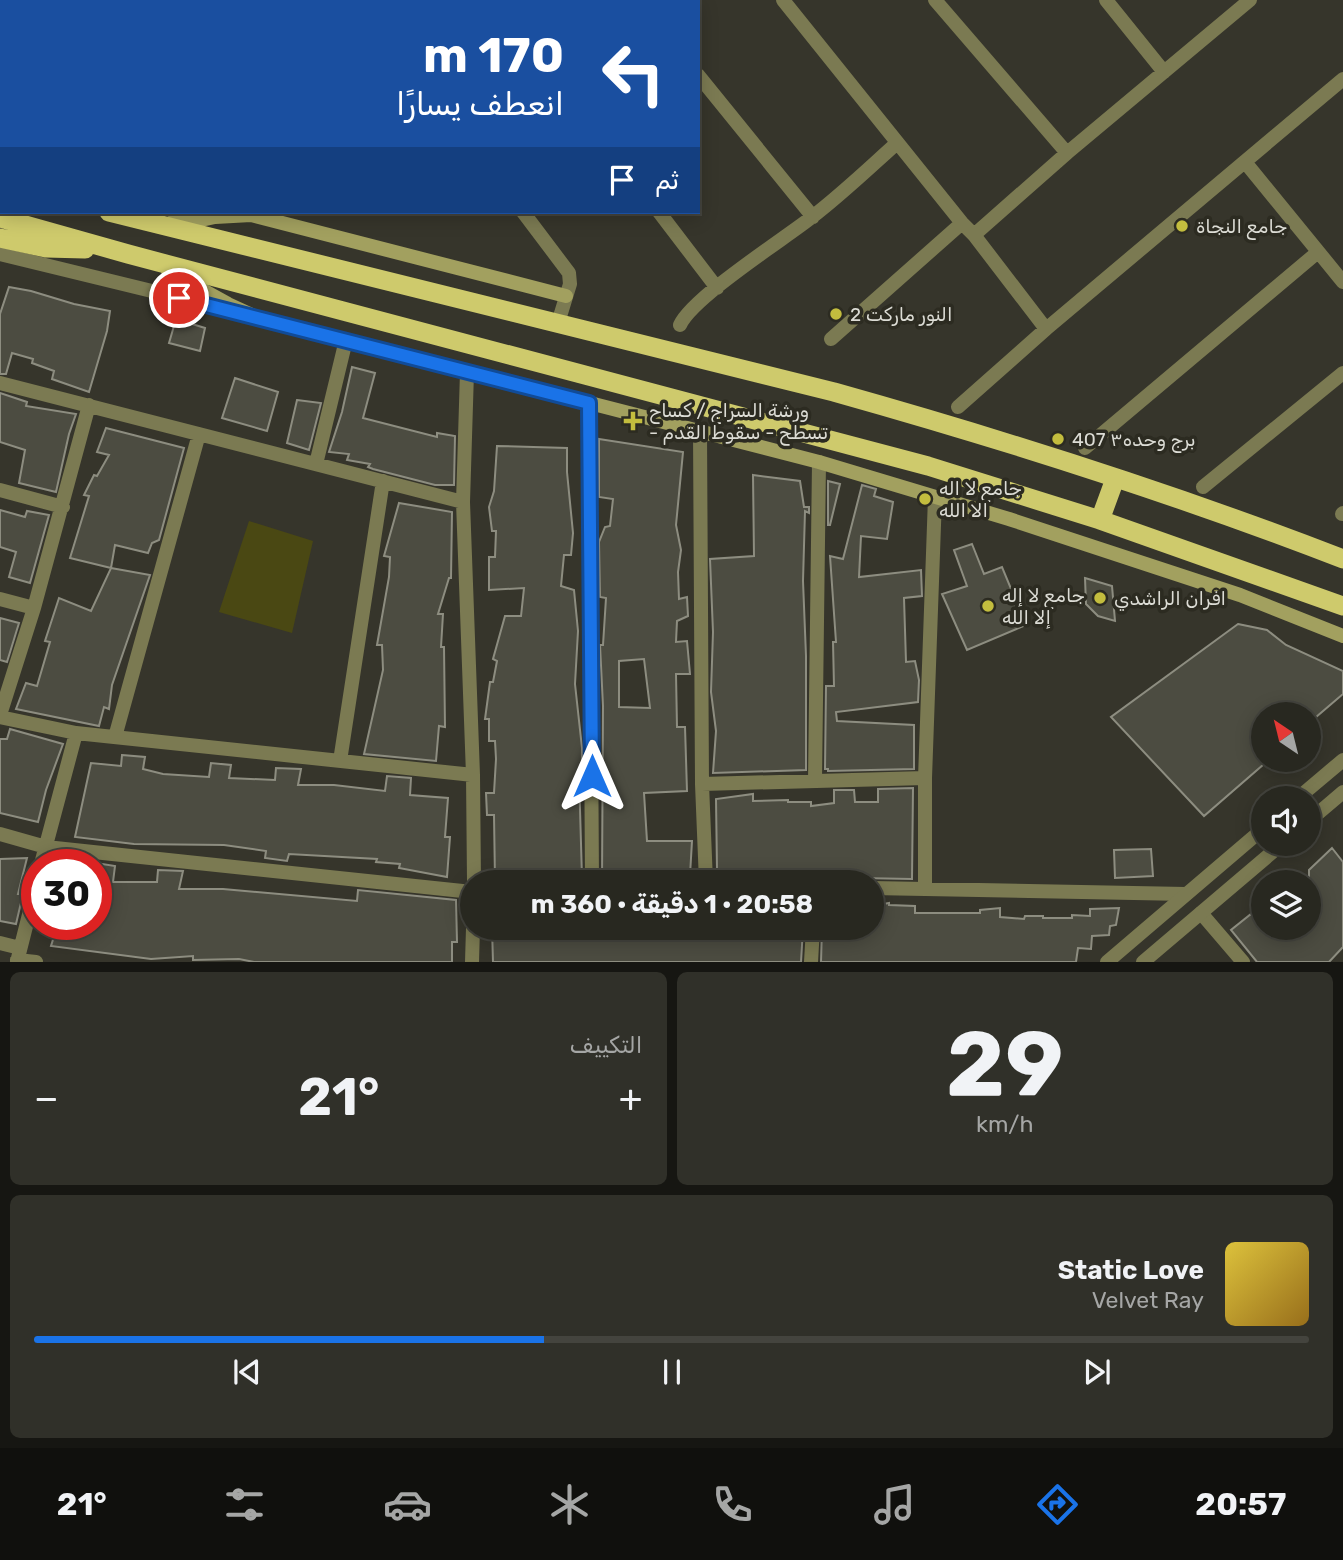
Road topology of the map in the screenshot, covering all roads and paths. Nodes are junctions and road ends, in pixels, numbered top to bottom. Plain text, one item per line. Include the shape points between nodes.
1 (783, 0) edge
2 (935, 0) edge
3 (1106, 0) edge
4 (1250, 0) edge
5 (1164, 72) junction
6 (700, 77) edge
7 (1343, 79) edge
8 (897, 143) junction
9 (1067, 153) junction
10 (1245, 162) junction
11 (119, 214) edge
12 (222, 214) edge
13 (525, 214) edge
14 (661, 214) edge
15 (813, 217) junction
16 (0, 218) edge
17 (136, 218) junction
18 (962, 223) junction
19 (974, 235) junction
20 (0, 238) edge
21 (103, 247) junction
22 (1318, 252) junction
23 (0, 254) edge
24 (128, 254) junction
25 (1343, 282) edge
26 (717, 288) junction
27 (566, 296) junction
28 (256, 317) junction
29 (558, 324) junction
30 (680, 325) dead end
31 (1046, 329) junction
32 (831, 339) dead end
33 (346, 340) junction
34 (467, 372) junction
35 (1343, 373) edge
36 (0, 383) edge
37 (589, 403) junction
38 (89, 405) junction
39 (958, 407) dead end
40 (700, 431) junction
41 (199, 434) junction
42 (1085, 448) dead end
43 (818, 462) junction
44 (316, 464) junction
45 (1115, 479) junction
46 (383, 481) junction
47 (1203, 486) dead end
48 (0, 490) edge
49 (934, 496) junction
50 (463, 502) junction
51 (63, 507) junction
52 (1100, 520) junction
53 (1343, 559) edge
54 (0, 599) edge
55 (1343, 606) edge
56 (34, 608) junction
57 (1343, 636) edge
58 (0, 716) edge
59 (76, 733) junction
60 (115, 737) junction
61 (1343, 760) edge
62 (340, 761) junction
63 (473, 775) junction
64 (925, 778) junction
65 (815, 781) junction
66 (702, 784) junction
67 (1312, 786) edge
68 (1343, 792) edge
69 (1321, 811) edge
70 (0, 834) edge
71 (1251, 839) edge
72 (46, 847) junction
73 (1268, 856) edge
74 (474, 870) edge
75 (592, 870) edge
76 (706, 870) edge
77 (884, 888) edge
78 (925, 890) junction
79 (460, 891) edge
80 (1186, 894) junction
81 (1201, 913) junction
82 (473, 940) edge
83 (813, 940) edge
84 (0, 943) edge
85 (18, 956) edge
86 (36, 961) edge
87 (472, 961) edge
88 (811, 961) edge
89 (1107, 961) edge
90 (1143, 961) edge
91 (1243, 961) edge

1 - 8 street
2 - 9 street
3 - 5 street
4 - 5 street
5 - 9 street
6 - 15 street
7 - 10 street
8 - 15 street
8 - 18 street
9 - 19 street
10 - 22 street
10 - 31 street
11 - 17 highway
12 - 17 main road via 187,223
12 - 27 main road via 251,215
13 - 27 street via 567,268
14 - 26 street
15 - 26 street
16 - 21 highway
17 - 29 highway
18 - 19 street
18 - 32 street
19 - 31 street
20 - 21 highway via 46,248
21 - 24 highway
22 - 25 street
22 - 42 street
23 - 28 street
24 - 28 main road
24 - 52 highway via 821,436
26 - 30 street via 683,317
27 - 29 street
28 - 33 main road
29 - 45 highway via 847,396
31 - 39 street
33 - 34 main road
33 - 44 street
34 - 37 main road
34 - 50 street
35 - 47 street
36 - 38 street
37 - 40 main road
37 - 75 street
38 - 41 street
38 - 51 street
40 - 43 main road
40 - 66 street
41 - 44 street
41 - 60 street
43 - 49 main road
43 - 65 street
44 - 46 street
45 - 52 highway
45 - 53 highway
46 - 50 street
46 - 62 street
48 - 51 street
49 - 57 main road via 1240,595
49 - 64 street
50 - 63 street
51 - 56 street
52 - 55 highway
54 - 56 street
56 - 58 street
58 - 59 street
59 - 60 street
59 - 72 street
60 - 62 street
61 - 67 street
62 - 63 street
63 - 74 street
64 - 65 street
64 - 78 street
65 - 66 street
66 - 76 street
68 - 69 street
70 - 72 street
71 - 80 street
72 - 79 street
73 - 81 street
77 - 78 street
78 - 80 street
80 - 89 street
81 - 90 street
81 - 91 street
82 - 87 street
83 - 88 street
84 - 85 street
85 - 86 street

